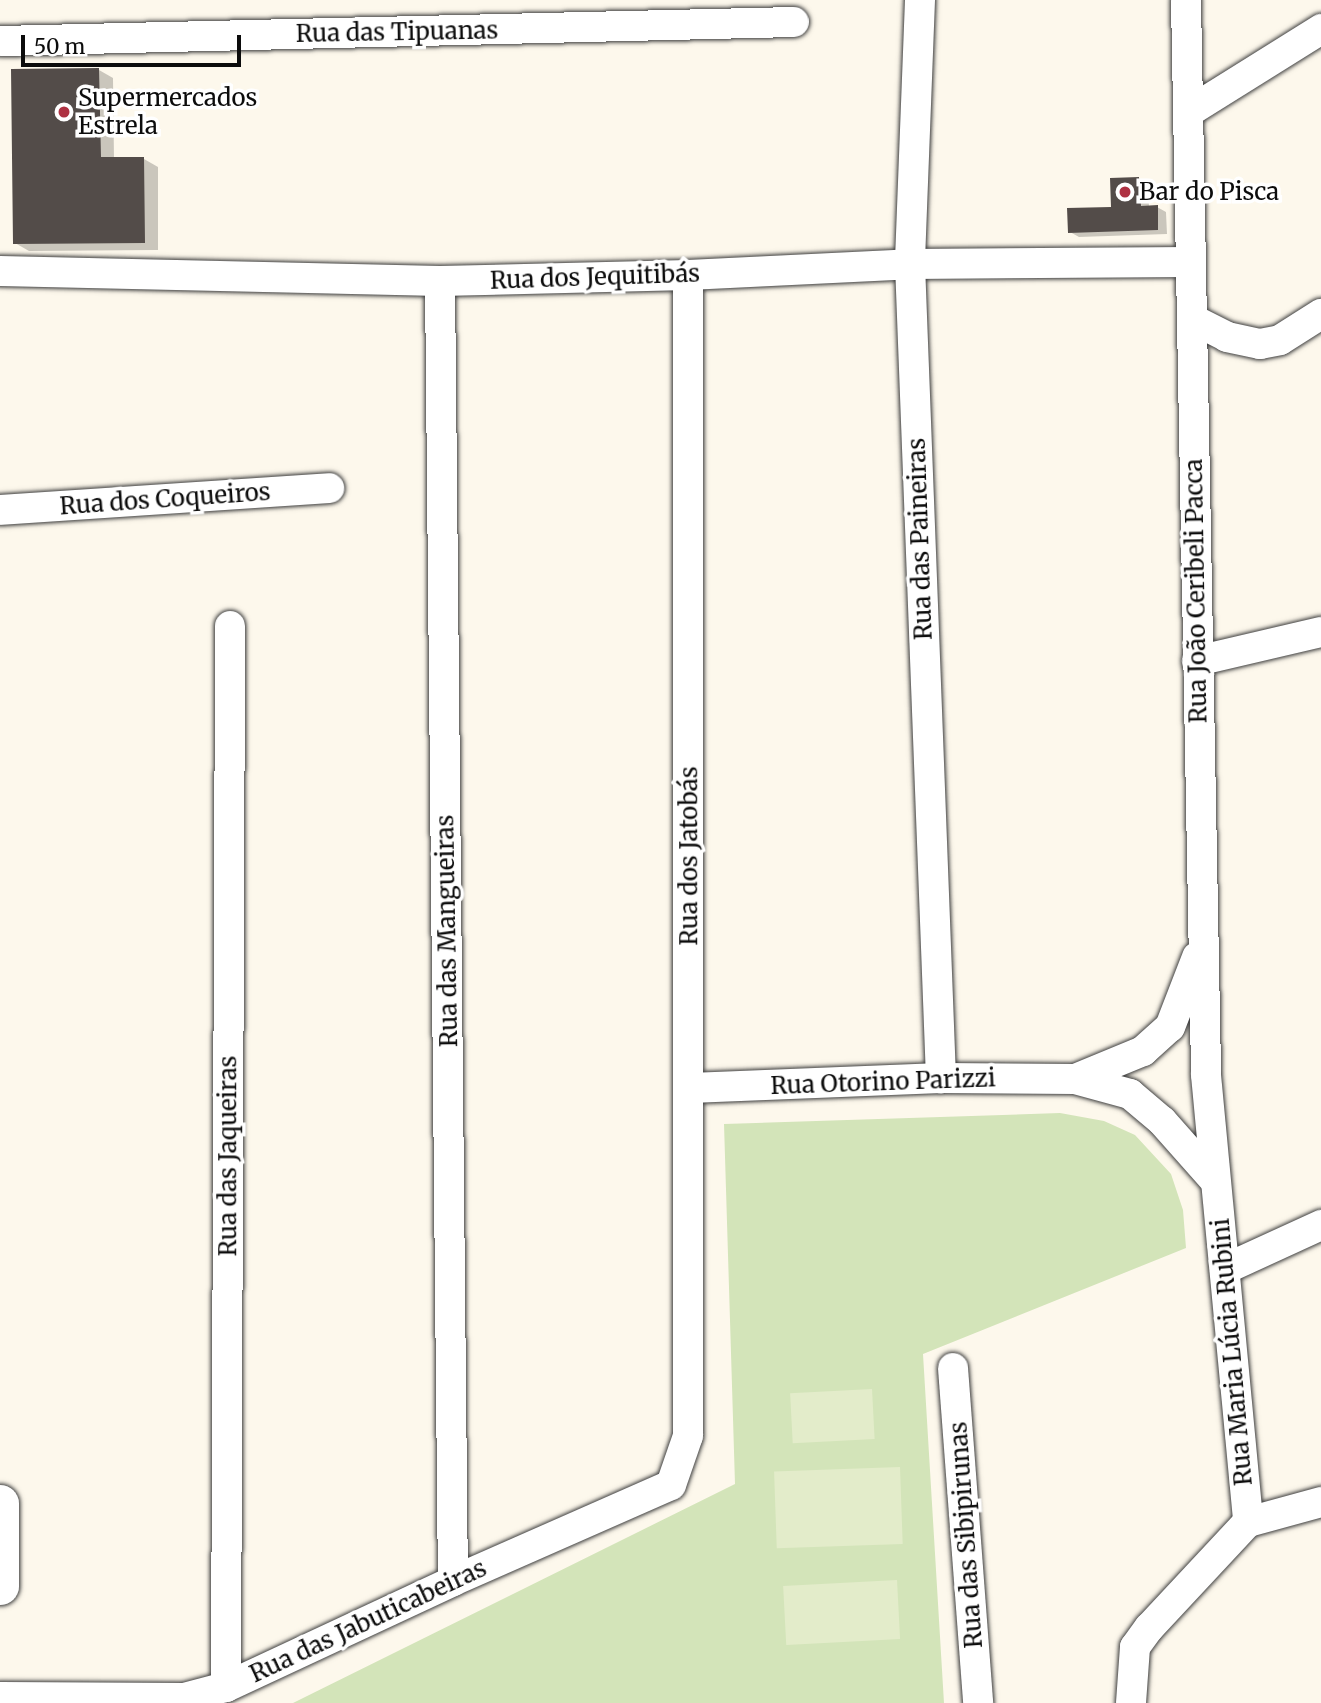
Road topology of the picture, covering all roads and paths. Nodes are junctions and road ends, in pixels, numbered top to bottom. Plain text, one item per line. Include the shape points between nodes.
1 (920, 0) edge
2 (1186, 0) edge
3 (794, 22) dead end
4 (1321, 29) edge
5 (0, 41) edge
6 (1190, 111) junction
7 (1190, 262) junction
8 (910, 264) junction
9 (0, 271) edge
10 (688, 275) junction
11 (440, 281) junction
12 (1321, 314) edge
13 (1192, 319) junction
14 (330, 488) dead end
15 (0, 510) edge
16 (230, 626) dead end
17 (1321, 632) edge
18 (1197, 661) junction
19 (1203, 942) junction
20 (941, 1078) junction
21 (1075, 1079) junction
22 (690, 1088) junction
23 (1215, 1181) junction
24 (1321, 1225) edge
25 (1225, 1269) junction
26 (953, 1367) dead end
27 (688, 1436) joint
28 (0, 1503) edge
29 (1321, 1503) edge
30 (1248, 1522) junction
31 (453, 1581) junction
32 (0, 1586) edge
33 (226, 1687) junction
34 (0, 1697) edge
35 (978, 1703) edge
36 (1130, 1703) edge

1 - 8 street, Rua das Paineiras
2 - 6 street, Rua João Ceribeli Pacca
3 - 5 street, Rua das Tipuanas
4 - 6 street
6 - 7 street, Rua João Ceribeli Pacca
7 - 8 street, Rua dos Jequitibás
7 - 13 street, Rua João Ceribeli Pacca
8 - 10 street, Rua dos Jequitibás
8 - 20 street, Rua das Paineiras
9 - 11 street, Rua dos Jequitibás
10 - 11 street, Rua dos Jequitibás
10 - 22 street, Rua dos Jatobás
11 - 31 street, Rua das Mangueiras
12 - 13 street via 1280,340 1260,345 1227,337
13 - 18 street, Rua João Ceribeli Pacca
14 - 15 street, Rua dos Coqueiros
16 - 33 street, Rua das Jaqueiras
17 - 18 street
18 - 19 street, Rua João Ceribeli Pacca
19 - 21 street via 1170,1027 1143,1052
19 - 23 street, Rua João Ceribeli Pacca via 1206,1075
20 - 21 street, Rua Otorino Parizzi
20 - 22 street, Rua Otorino Parizzi
21 - 23 street via 1130,1094 1162,1121
22 - 27 street, Rua dos Jatobás
23 - 25 street, Rua Maria Lúcia Rubini
24 - 25 street
25 - 30 street, Rua Maria Lúcia Rubini
26 - 35 street, Rua das Sibipirunas
27 - 31 street, Rua das Jabuticabeiras via 671,1485
28 - 32 street
29 - 30 street
30 - 36 street via 1135,1647
31 - 33 street, Rua das Jabuticabeiras
33 - 34 street, Rua das Jabuticabeiras via 184,1698

